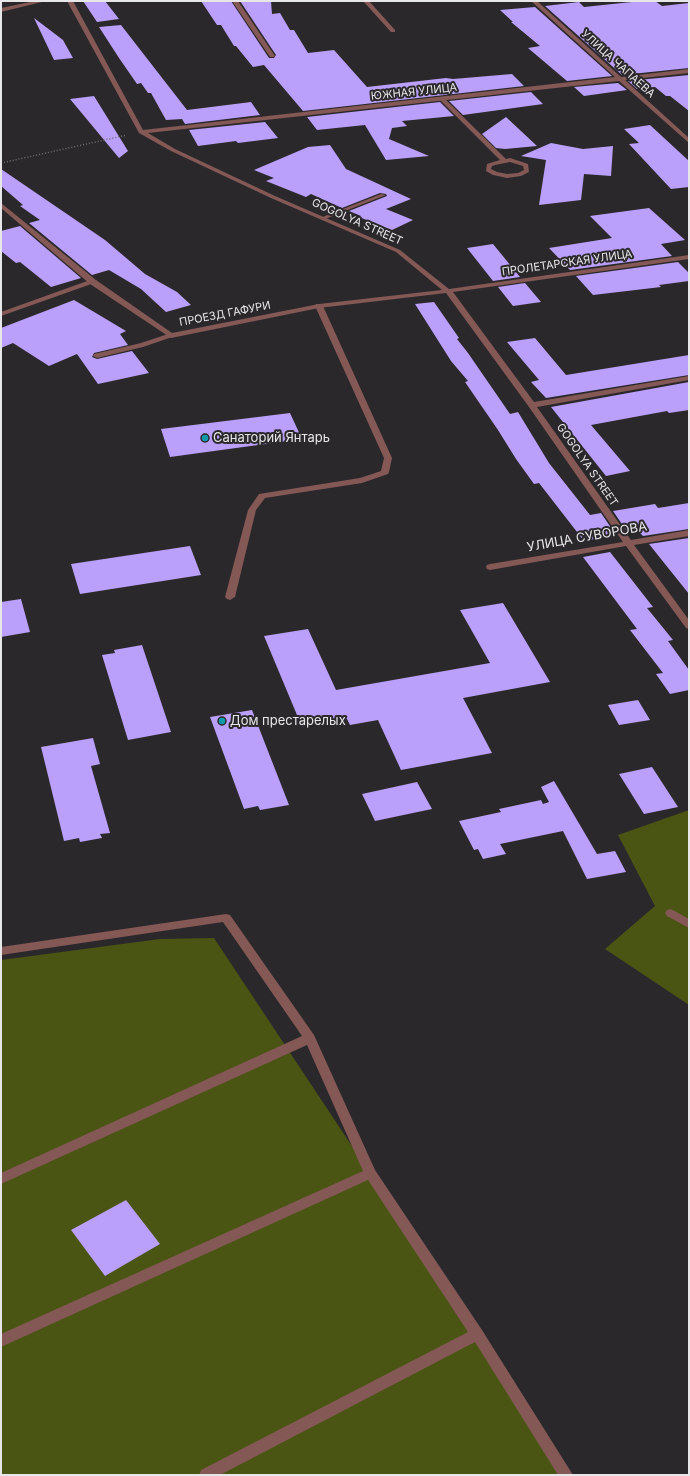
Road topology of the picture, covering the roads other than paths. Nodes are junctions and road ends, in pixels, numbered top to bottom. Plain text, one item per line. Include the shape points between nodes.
1 (43, 1) edge
2 (70, 1) edge
3 (235, 1) edge
4 (366, 1) edge
5 (534, 1) edge
6 (1, 10) edge
7 (393, 31) dead end
8 (272, 56) dead end
9 (689, 71) edge
10 (619, 79) junction
11 (442, 99) junction
12 (141, 132) junction
13 (689, 141) edge
14 (504, 160) junction
15 (383, 195) dead end
16 (1, 205) edge
17 (323, 218) junction
18 (689, 257) edge
19 (92, 282) junction
20 (448, 291) junction
21 (319, 306) junction
22 (1, 314) edge
23 (171, 336) junction
24 (97, 356) dead end
25 (689, 378) edge
26 (532, 405) junction
27 (689, 533) edge
28 (628, 543) junction
29 (490, 567) dead end
30 (230, 598) dead end
31 (689, 626) edge
32 (671, 913) dead end
33 (689, 924) edge
34 (1, 951) edge
35 (310, 1038) junction
36 (370, 1173) junction
37 (1, 1179) edge
38 (477, 1334) junction
39 (1, 1341) edge
40 (206, 1475) edge
41 (566, 1475) edge

1 - 6 street
2 - 12 street
3 - 8 street
4 - 7 street
5 - 10 street, УЛИЦА ЧАПАЕВА
9 - 10 street, ЮЖНАЯ УЛИЦА
10 - 11 street, ЮЖНАЯ УЛИЦА
10 - 13 street, УЛИЦА ЧАПАЕВА
11 - 12 street, ЮЖНАЯ УЛИЦА
11 - 14 street
12 - 17 street, GOGOLYA STREET via 173,150
14 - 14 street via 489,165 488,170 507,176 527,171 526,165 522,163
15 - 17 street
16 - 19 street, ПРОЕЗД ГАФУРИ
17 - 20 street, GOGOLYA STREET via 398,251
18 - 20 street, ПРОЛЕТАРСКАЯ УЛИЦА
19 - 22 street
19 - 23 street, ПРОЕЗД ГАФУРИ
20 - 21 street, ПРОЕЗД ГАФУРИ
20 - 26 street, GOGOLYA STREET
21 - 23 street, ПРОЕЗД ГАФУРИ
21 - 30 street via 388,458 385,472 362,480 262,496 252,510
23 - 24 street via 143,346
25 - 26 street
26 - 28 street, GOGOLYA STREET
27 - 28 street, УЛИЦА СУВОРОВА
28 - 29 street, УЛИЦА СУВОРОВА
28 - 31 street, GOGOLYA STREET
32 - 33 street
34 - 35 street via 226,918
35 - 36 street
35 - 37 street
36 - 38 street
36 - 39 street
38 - 40 street
38 - 41 street

